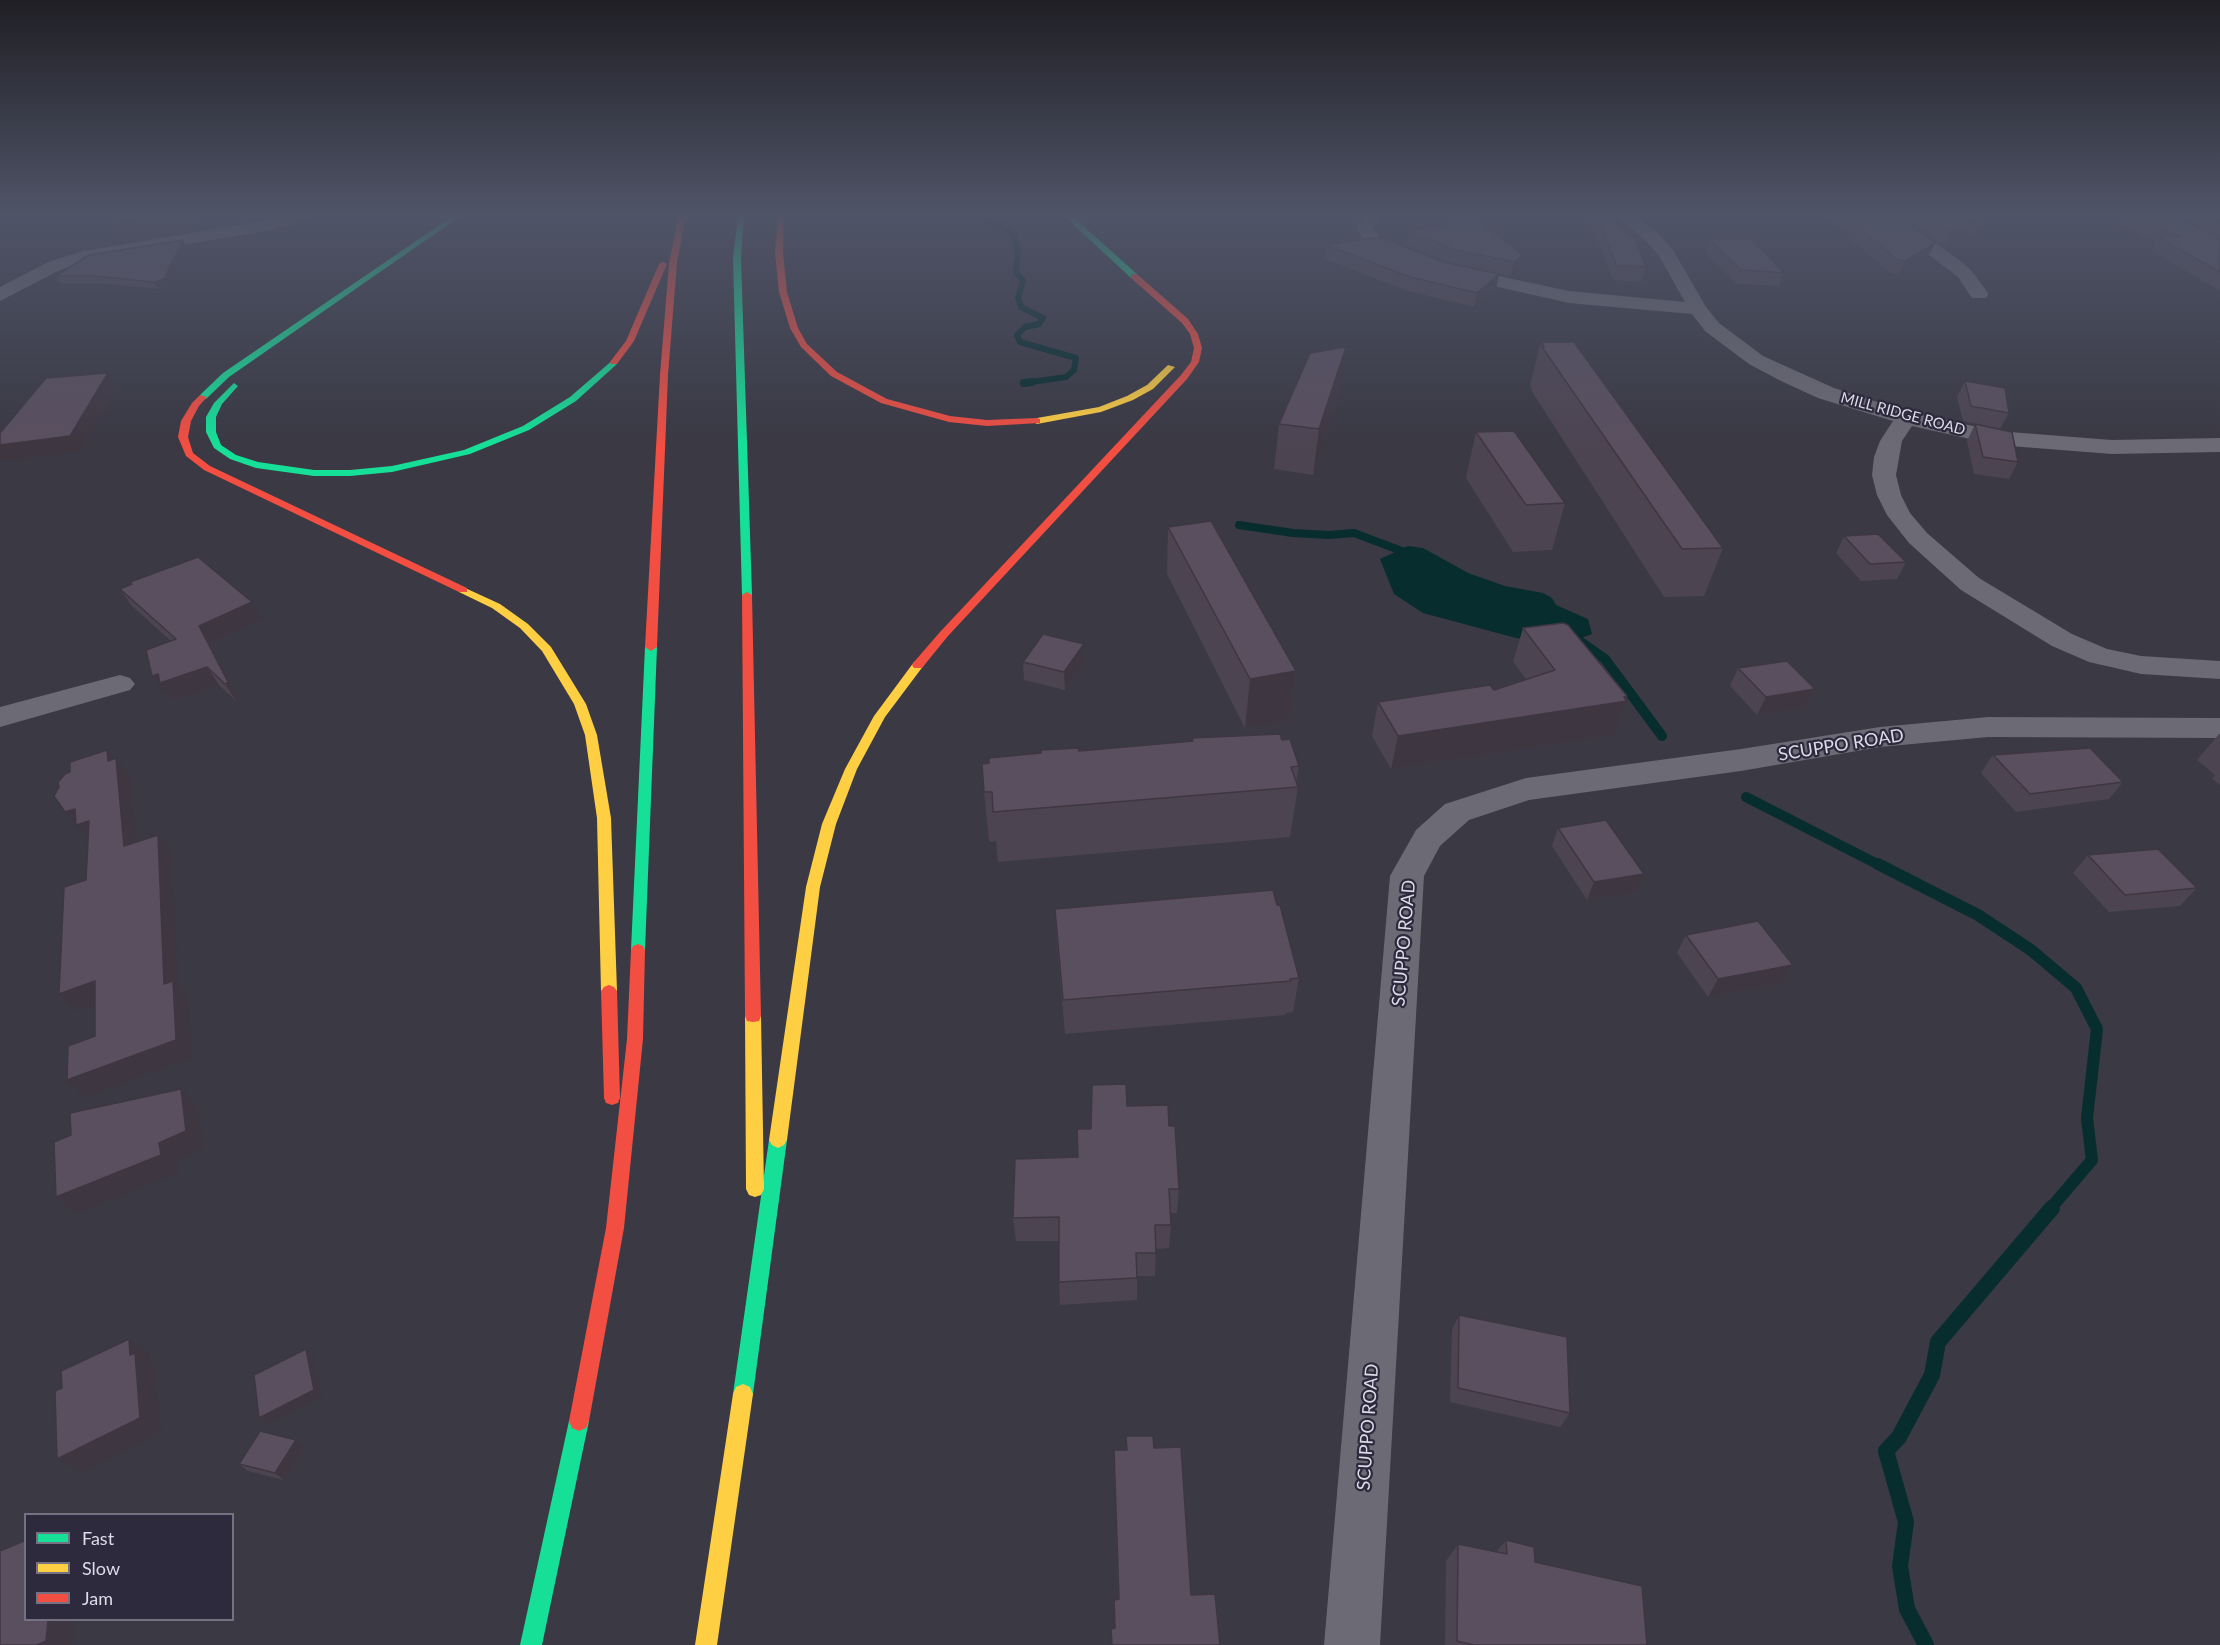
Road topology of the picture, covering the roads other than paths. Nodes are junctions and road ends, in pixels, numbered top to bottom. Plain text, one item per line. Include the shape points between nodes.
1 (349, 292) edge
2 (369, 292) edge
3 (651, 292) edge
4 (670, 292) edge
5 (738, 292) edge
6 (783, 292) edge
7 (1137, 292) edge
8 (1149, 292) edge
9 (1545, 292) edge
10 (1688, 292) edge
11 (1698, 309) junction
12 (1172, 329) dead end
13 (1177, 354) dead end
14 (1906, 418) junction
15 (2220, 445) edge
16 (2220, 670) edge
17 (120, 684) dead end
18 (0, 717) edge
19 (2220, 728) edge
20 (615, 1228) junction
21 (733, 1471) junction
22 (531, 1645) edge
23 (706, 1645) edge
24 (1353, 1645) edge

1 - 20 highway via 217,383 195,405 183,437 189,454 207,468 496,606 547,649 565,676 591,735 604,818
2 - 3 highway via 230,390 211,417 210,432 217,446 233,457 273,469 314,473 392,469 466,452 526,428 573,399 608,369 637,326
4 - 20 highway via 635,1039
5 - 21 highway via 747,590 755,1211
6 - 13 highway via 794,328 804,345 834,374 884,401 949,419 1029,422 1101,409 1150,387 1166,374
7 - 12 highway
8 - 21 highway via 1185,321 1194,334 1198,348 1195,362 910,675 880,717 851,769 829,824 813,887
9 - 11 street
10 - 11 street, MILL RIDGE ROAD
11 - 14 street, MILL RIDGE ROAD via 1731,342 1788,377
14 - 15 street, MILL RIDGE ROAD via 1997,438 2051,444
14 - 16 street via 1886,457 1884,474 1889,495 1899,515 1918,537 1956,572 2027,621 2099,656 2141,665
17 - 18 street
19 - 24 street, SCUPPO ROAD via 1988,727 1880,737 1526,789 1456,812 1428,838 1407,876
20 - 22 highway via 586,1388
21 - 23 highway

